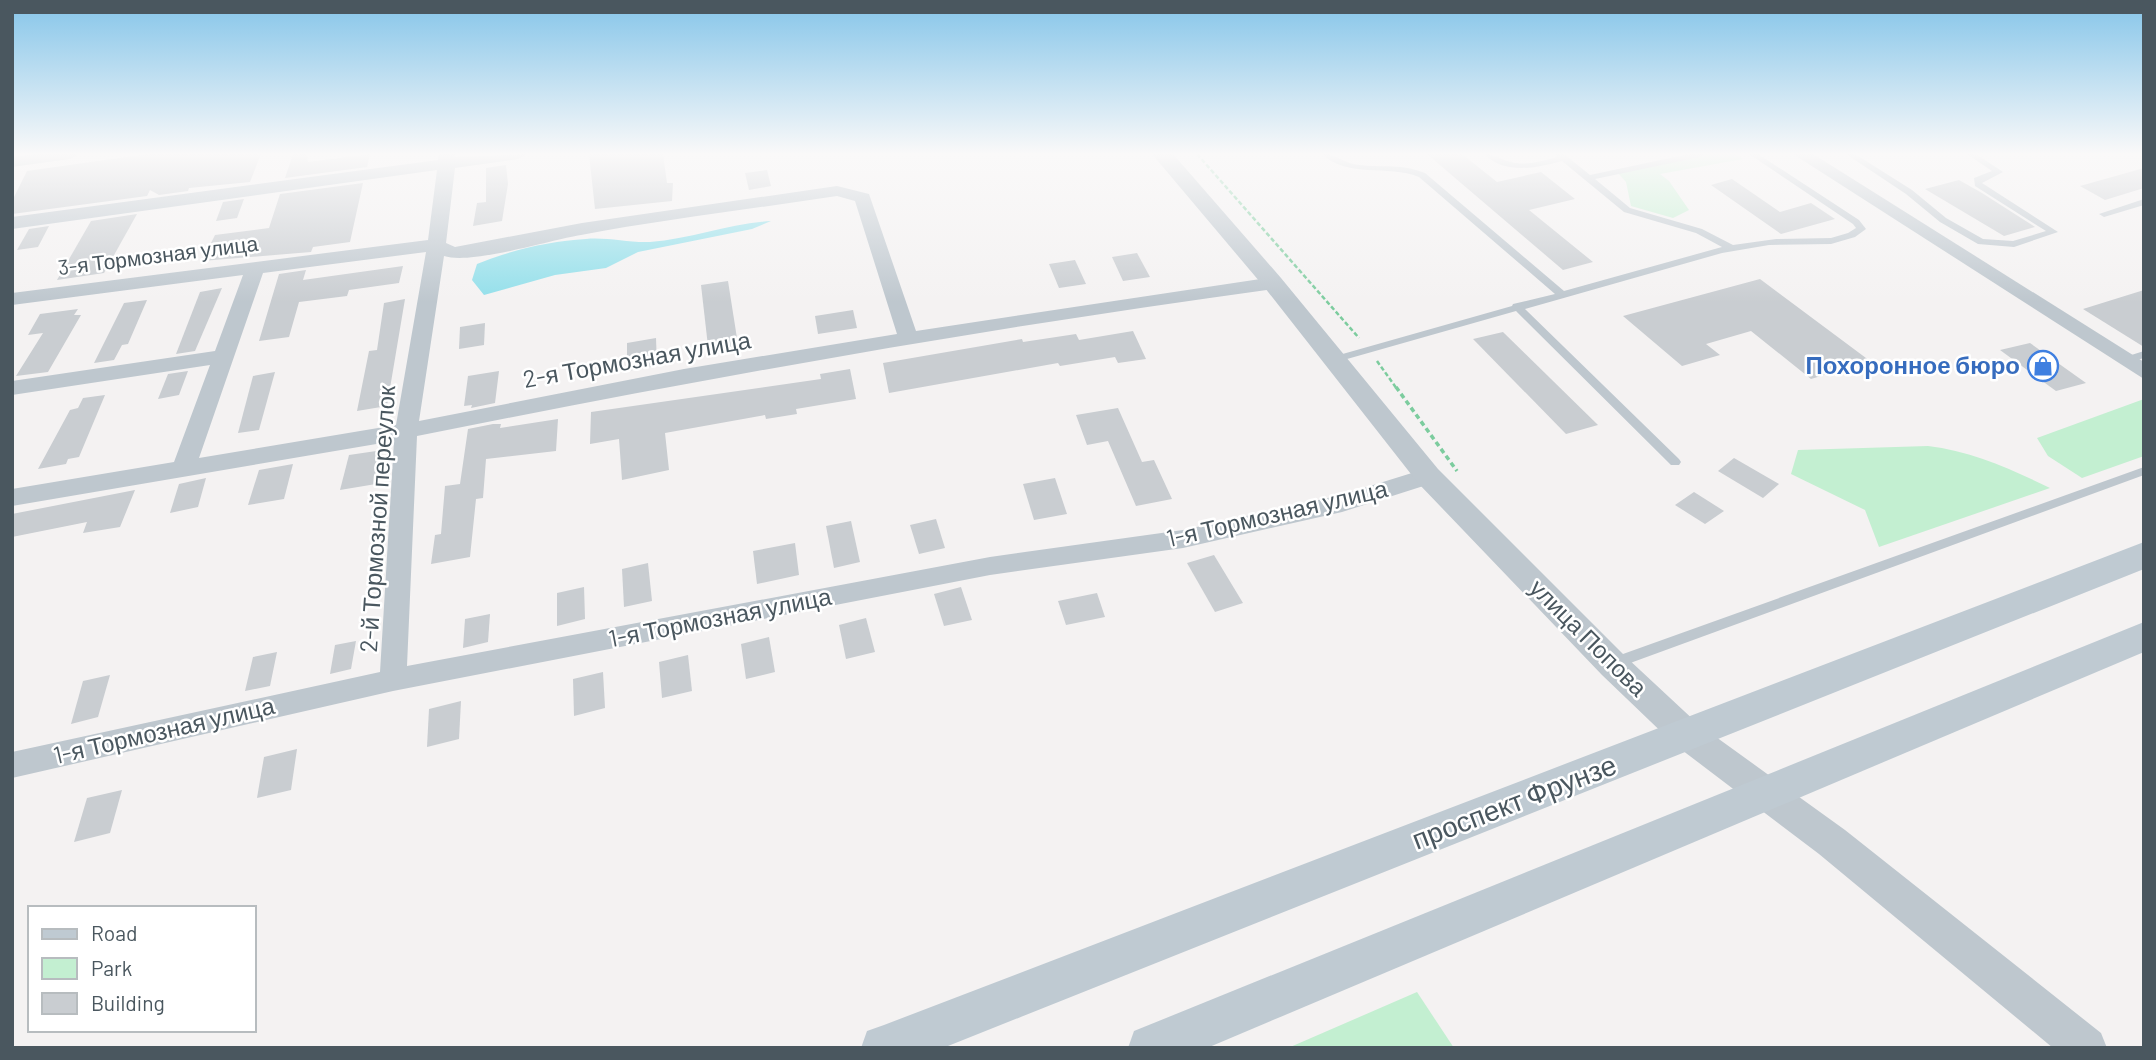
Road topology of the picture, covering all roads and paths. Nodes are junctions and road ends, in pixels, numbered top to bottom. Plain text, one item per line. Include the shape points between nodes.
1 (144, 203) edge
2 (440, 203) edge
3 (754, 203) edge
4 (865, 203) edge
5 (1205, 203) edge
6 (1240, 203) edge
7 (1455, 203) edge
8 (1618, 203) edge
9 (1828, 203) edge
10 (1885, 203) edge
11 (1923, 203) edge
12 (2008, 203) edge
13 (2139, 203) edge
14 (2104, 214) dead end
15 (12, 223) edge
16 (435, 246) junction
17 (1731, 248) junction
18 (256, 266) junction
19 (1273, 283) junction
20 (1561, 294) junction
21 (12, 299) edge
22 (1517, 306) junction
23 (909, 340) junction
24 (1367, 348) junction
25 (2135, 357) edge
26 (222, 358) junction
27 (1336, 359) junction
28 (2144, 372) edge
29 (12, 388) edge
30 (406, 431) junction
31 (1675, 461) dead end
32 (184, 468) junction
33 (2144, 471) edge
34 (1428, 476) junction
35 (1462, 477) dead end
36 (12, 498) edge
37 (2144, 555) edge
38 (2144, 636) edge
39 (1614, 666) junction
40 (393, 680) junction
41 (1686, 734) junction
42 (12, 765) edge
43 (1768, 793) junction
44 (884, 1048) edge
45 (1151, 1048) edge
46 (2086, 1048) edge

1 - 15 street
2 - 16 street, 2-й Тормозной переулок
3 - 16 street, 3-я Тормозная улица via 452,253
4 - 23 street, 3-я Тормозная улица
5 - 19 street, улица Попова
6 - 24 path
7 - 20 lane
8 - 17 lane via 1627,211 1699,231
9 - 17 lane via 1861,229 1824,242
10 - 25 street
11 - 12 lane via 1981,242 2014,244 2053,232
13 - 14 lane
16 - 18 street, 3-я Тормозная улица
16 - 30 street, 2-й Тормозной переулок
17 - 20 lane
18 - 21 street, 3-я Тормозная улица
18 - 26 street
19 - 23 street, 2-я Тормозная улица
19 - 27 street, улица Попова
20 - 22 lane
22 - 24 lane
22 - 31 lane
23 - 30 street, 2-я Тормозная улица via 684,376
24 - 27 lane
24 - 35 path
25 - 28 street
26 - 29 street
26 - 32 street
27 - 34 street, улица Попова
30 - 32 street, 2-я Тормозная улица
30 - 40 street, 2-й Тормозной переулок
32 - 36 street, 2-я Тормозная улица
33 - 39 lane via 1639,653
34 - 39 street, улица Попова
34 - 40 street, 1-я Тормозная улица via 1329,506 1184,539 990,566
37 - 41 main road, проспект Фрунзе
38 - 43 main road
39 - 41 street, улица Попова
40 - 42 street, 1-я Тормозная улица
41 - 43 street, улица Попова
41 - 44 main road, проспект Фрунзе
43 - 45 main road
43 - 46 street, улица Попова

